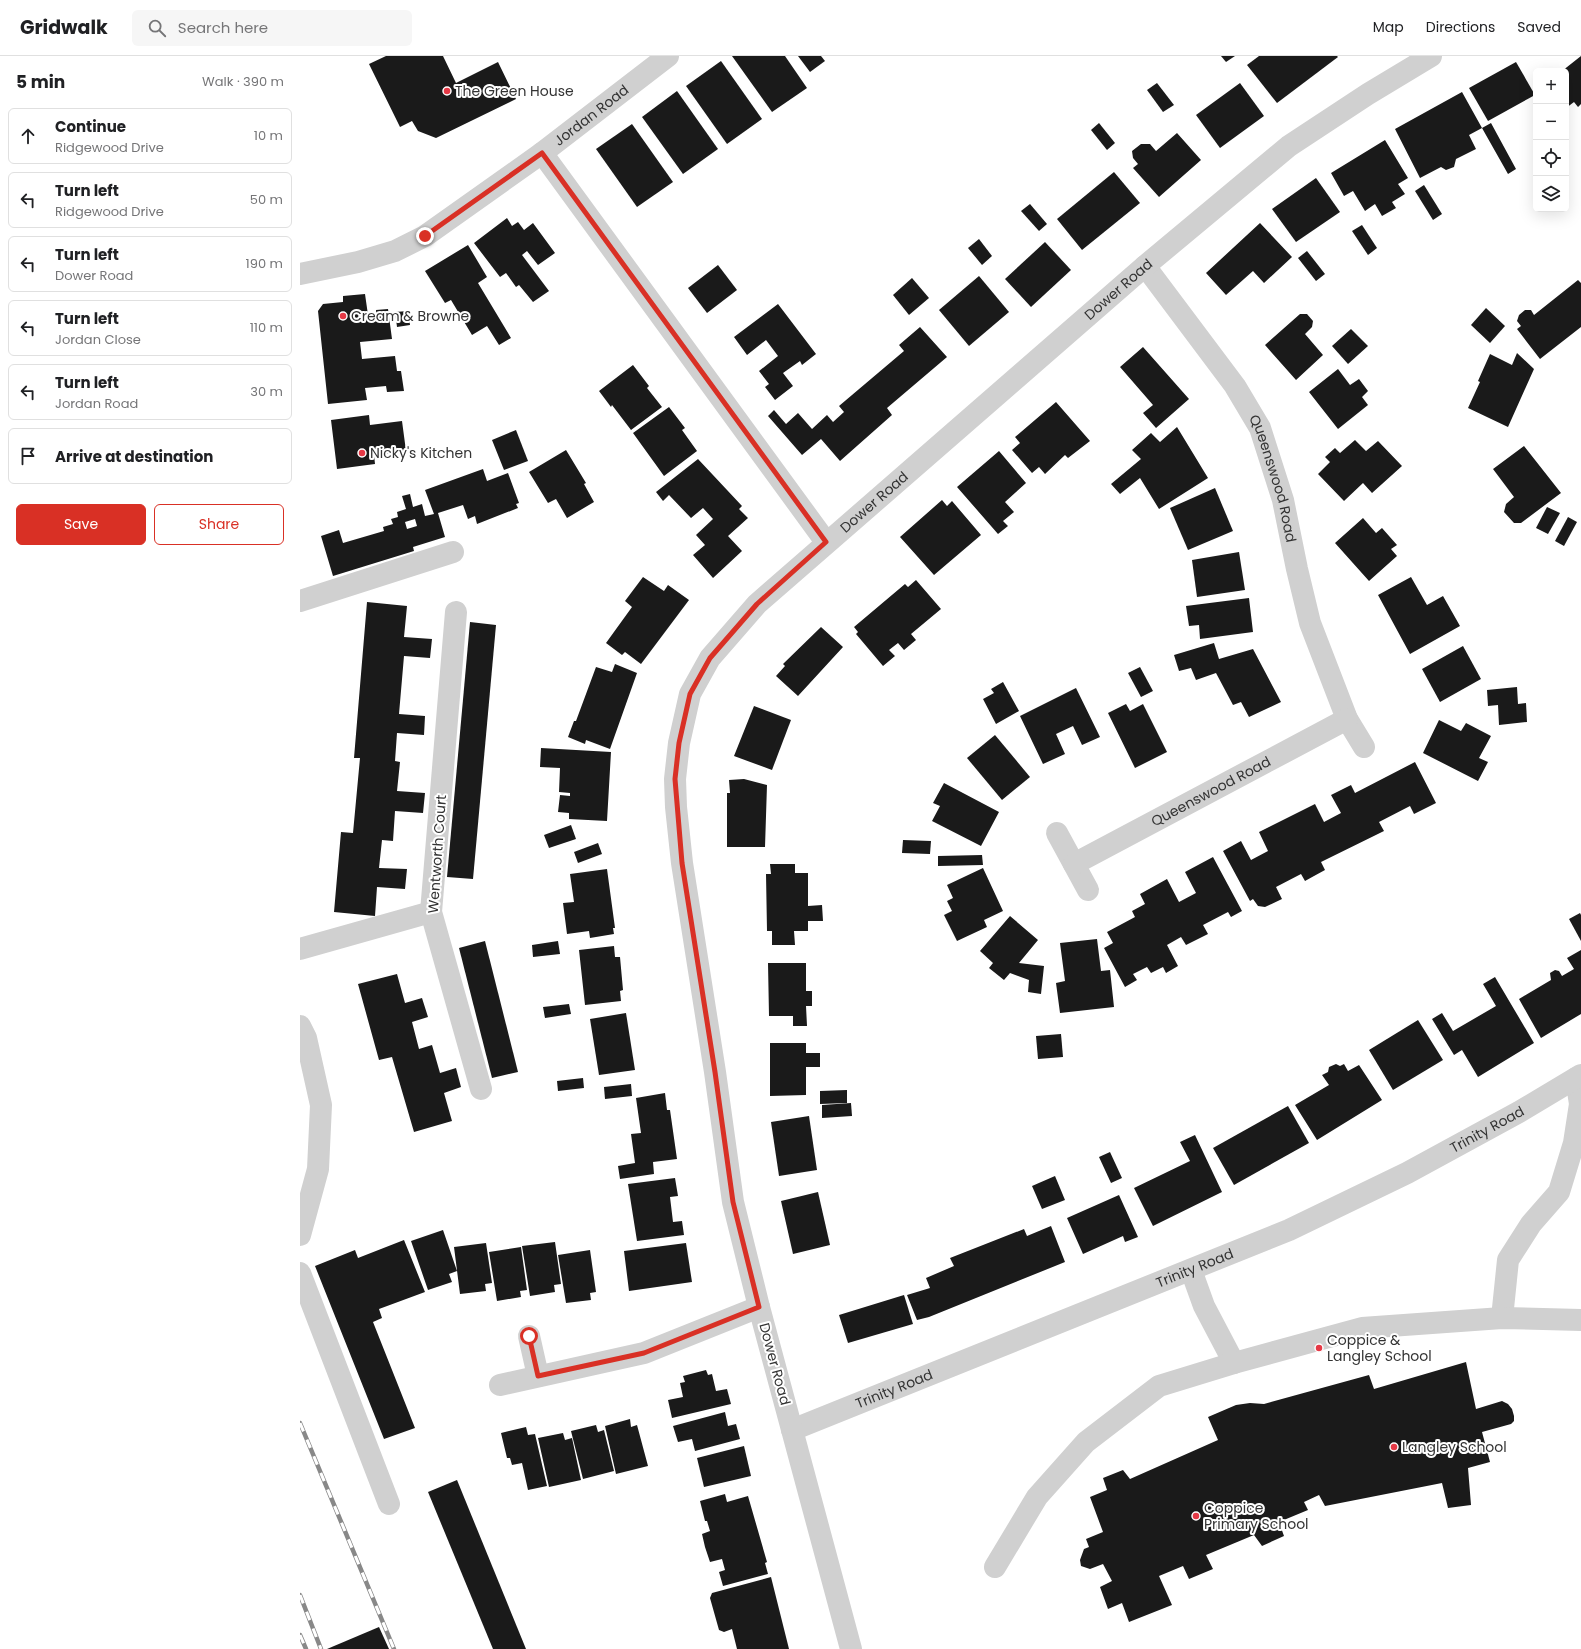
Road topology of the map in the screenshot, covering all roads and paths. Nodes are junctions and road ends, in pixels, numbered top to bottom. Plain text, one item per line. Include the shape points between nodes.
1 (668, 56) edge
2 (1431, 56) edge
3 (542, 153) junction
4 (1145, 266) junction
5 (300, 274) edge
6 (826, 542) junction
7 (453, 552) dead end
8 (300, 601) edge
9 (456, 612) dead end
10 (1347, 719) junction
11 (1364, 747) dead end
12 (1057, 833) dead end
13 (1074, 864) junction
14 (1088, 890) dead end
15 (430, 912) junction
16 (300, 949) edge
17 (300, 1026) edge
18 (1579, 1076) edge
19 (481, 1089) dead end
20 (300, 1235) edge
21 (1191, 1270) junction
22 (300, 1274) edge
23 (759, 1307) junction
24 (1502, 1318) junction
25 (1581, 1320) edge
26 (529, 1336) dead end
27 (1234, 1363) junction
28 (538, 1376) junction
29 (500, 1385) dead end
30 (792, 1430) junction
31 (389, 1504) dead end
32 (995, 1567) dead end
33 (851, 1649) edge

1 - 3 street, Jordan Road
2 - 4 street, Dower Road via 1289,146
3 - 5 street, Jordan Road via 419,239 388,253 358,262
3 - 6 street
4 - 6 street, Dower Road
4 - 10 street, Queenswood Road via 1236,386 1260,428 1283,500 1310,623
6 - 23 street, Dower Road via 757,604 710,658 690,694 679,743 675,779 682,863 733,1202
7 - 8 street
9 - 15 street, Wentworth Court
10 - 11 street, Queenswood Road
10 - 13 street, Queenswood Road
12 - 13 street
13 - 14 street
15 - 16 street
15 - 19 street, Wentworth Court
17 - 20 street via 306,1038 321,1105 318,1169
18 - 21 street, Trinity Road via 1407,1173 1289,1230
18 - 24 street via 1580,1104 1574,1143 1559,1192 1531,1224 1508,1260
21 - 27 street via 1204,1306
21 - 30 street, Trinity Road
22 - 31 street
23 - 28 street via 644,1353
23 - 30 street, Dower Road
24 - 25 street
24 - 27 street via 1362,1328
26 - 28 street
27 - 32 street via 1160,1386 1086,1442 1037,1497
28 - 29 street
30 - 33 street, Dower Road

